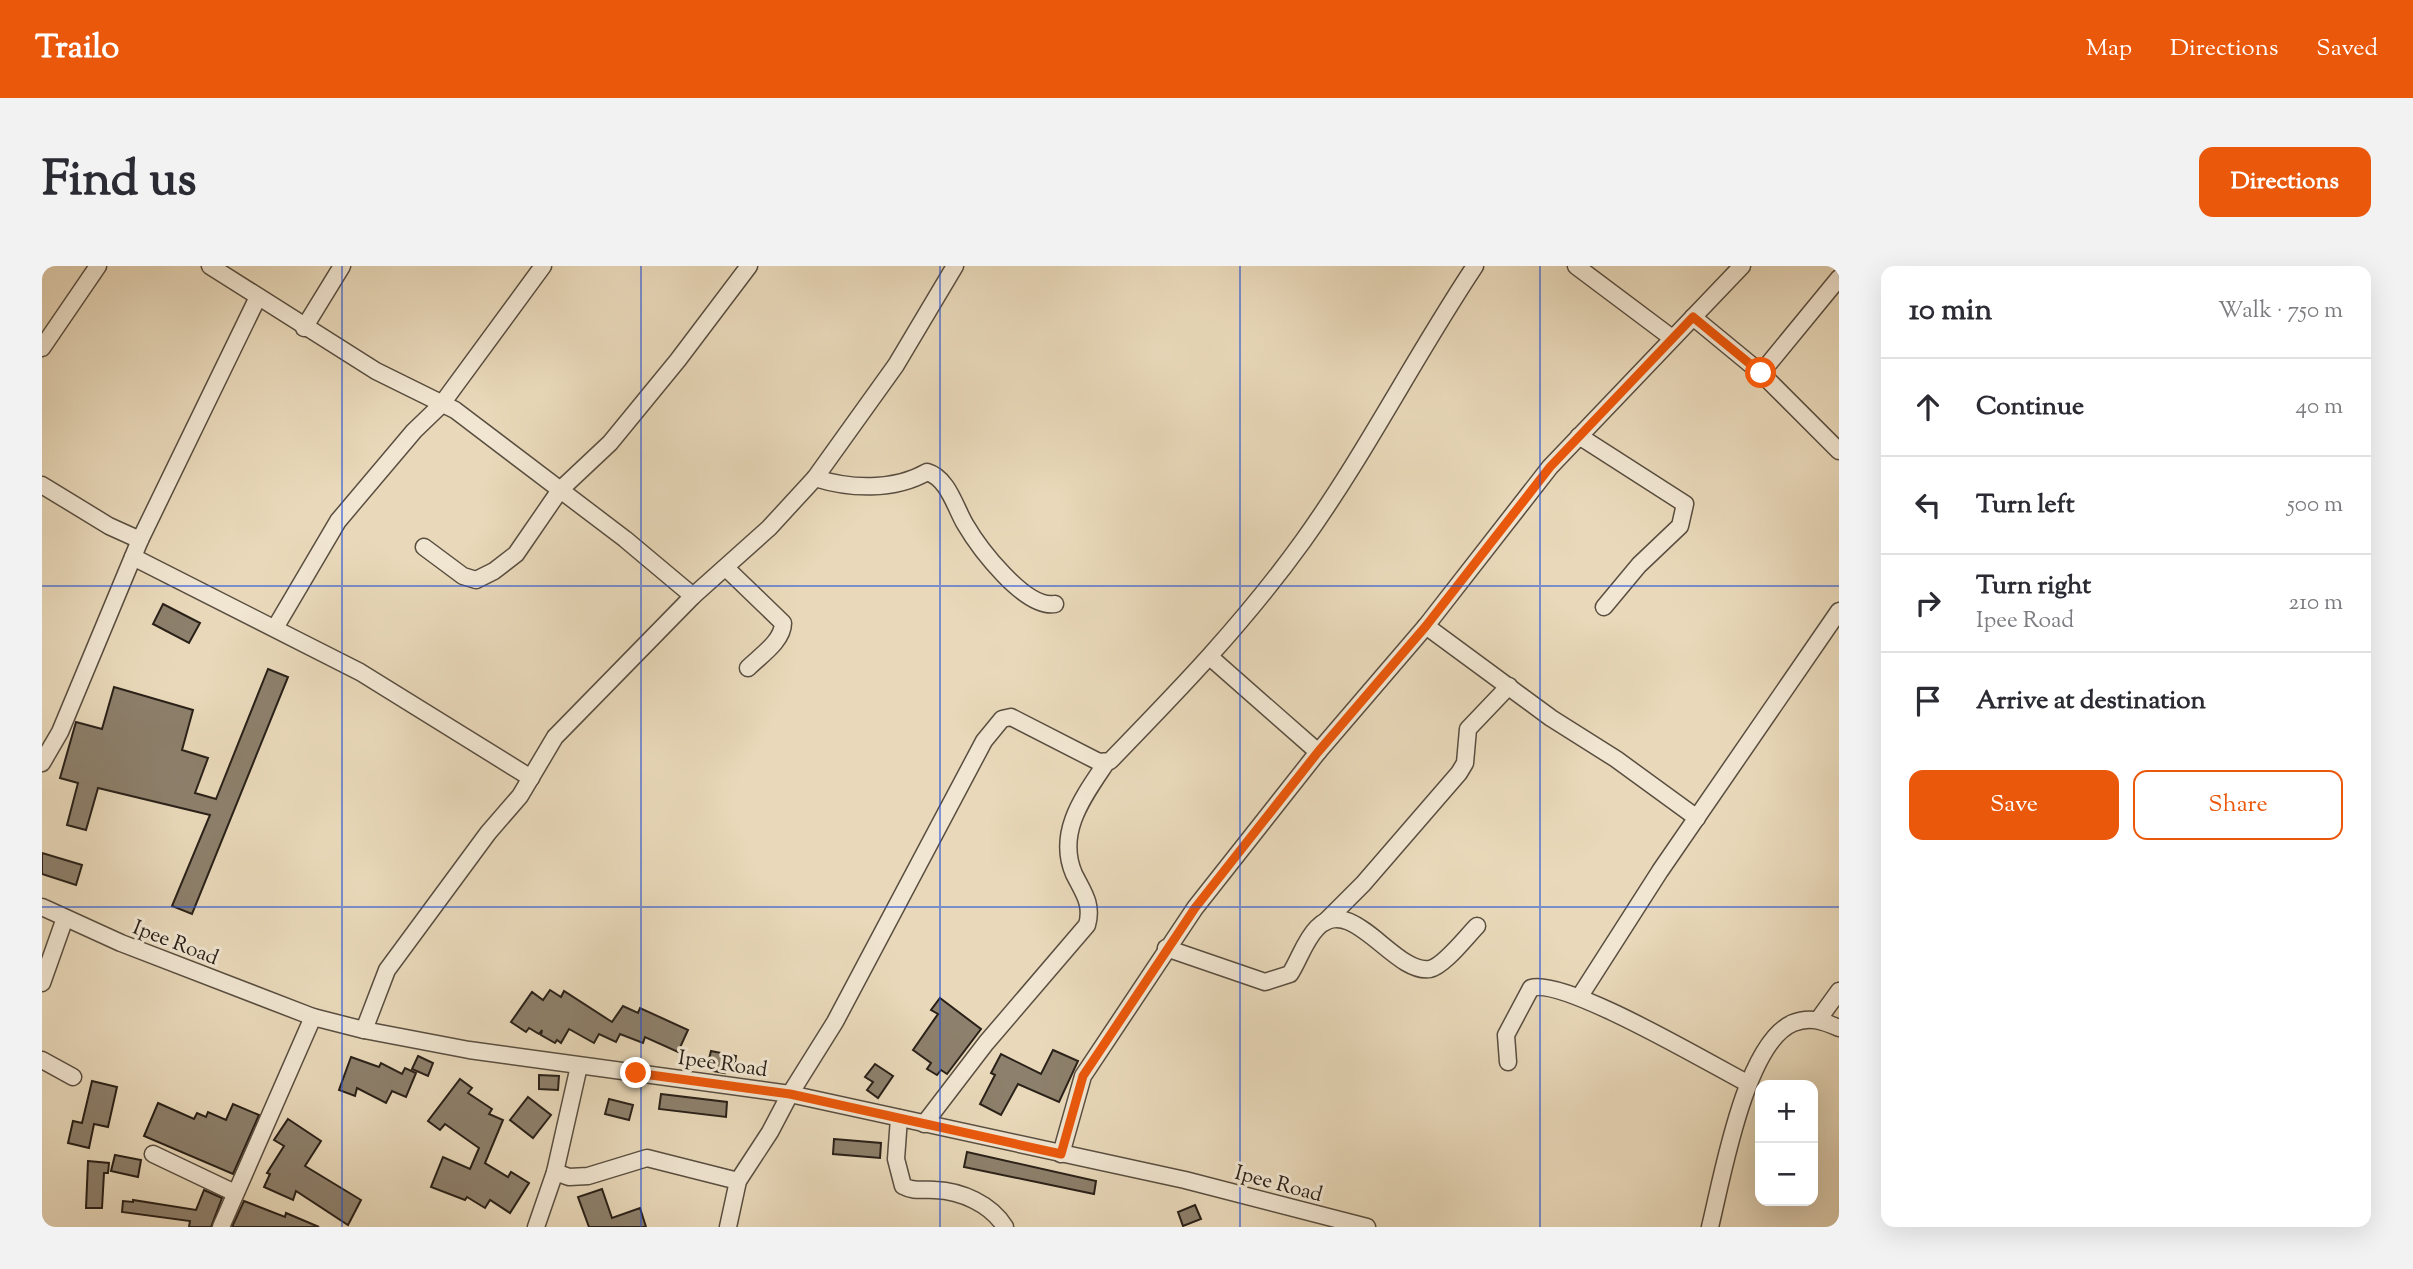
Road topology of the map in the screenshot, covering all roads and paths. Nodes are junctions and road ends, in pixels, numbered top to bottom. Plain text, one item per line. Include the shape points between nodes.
1 (98, 266) edge
2 (210, 266) edge
3 (342, 266) edge
4 (543, 266) edge
5 (749, 266) edge
6 (955, 266) edge
7 (1475, 266) edge
8 (1576, 266) edge
9 (1742, 266) edge
10 (1839, 278) edge
11 (258, 297) junction
12 (1693, 317) junction
13 (304, 328) junction
14 (1672, 338) junction
15 (42, 348) edge
16 (1761, 373) junction
17 (441, 405) junction
18 (1578, 436) junction
19 (1839, 451) edge
20 (815, 478) junction
21 (42, 485) edge
22 (560, 490) junction
23 (140, 540) junction
24 (424, 547) dead end
25 (133, 556) junction
26 (726, 568) junction
27 (693, 596) junction
28 (1055, 604) dead end
29 (1604, 607) dead end
30 (1839, 611) edge
31 (1426, 626) junction
32 (275, 628) junction
33 (1210, 657) junction
34 (748, 668) dead end
35 (1509, 686) junction
36 (1318, 752) junction
37 (42, 763) edge
38 (1106, 763) junction
39 (531, 778) junction
40 (1698, 818) junction
41 (42, 907) edge
42 (65, 918) junction
43 (1325, 922) junction
44 (1477, 926) dead end
45 (1166, 948) junction
46 (42, 983) edge
47 (1839, 991) edge
48 (1580, 996) junction
49 (313, 1017) junction
50 (1818, 1020) junction
51 (1839, 1028) edge
52 (364, 1030) junction
53 (42, 1060) edge
54 (1508, 1062) dead end
55 (579, 1066) junction
56 (74, 1077) dead end
57 (1747, 1083) junction
58 (790, 1094) junction
59 (899, 1118) junction
60 (924, 1124) junction
61 (153, 1154) dead end
62 (1061, 1154) junction
63 (555, 1172) junction
64 (738, 1181) junction
65 (234, 1193) junction
66 (1343, 1224) edge
67 (221, 1227) edge
68 (536, 1227) edge
69 (728, 1227) edge
70 (1005, 1227) edge
71 (1367, 1227) edge
72 (1710, 1227) edge

1 - 15 street
2 - 11 street
3 - 13 street
4 - 17 street
5 - 22 street via 610,443
6 - 20 street via 896,365
7 - 33 street via 1346,478 1255,605
8 - 14 street
9 - 12 street
10 - 16 street
11 - 13 street
11 - 23 street
12 - 14 street
12 - 16 street
13 - 17 street
14 - 18 street
16 - 19 street
17 - 22 street
17 - 32 street via 338,522
18 - 29 street via 1685,504 1680,526
18 - 31 street
20 - 26 street
20 - 28 street via 841,486 879,486 934,474 972,535 1021,592 1042,604
21 - 23 street
22 - 24 street via 516,554 476,580 463,576
22 - 27 street
23 - 25 street
25 - 32 street
25 - 37 street via 60,732
26 - 27 street
26 - 34 street via 783,623 781,633
27 - 39 street via 555,737
30 - 40 street
31 - 35 street
31 - 36 street
32 - 39 street via 360,672
33 - 36 street
33 - 38 street via 1166,707
35 - 40 street
35 - 43 street via 1468,729 1465,763 1459,773
36 - 45 street
38 - 58 street via 1017,718 1002,719 984,741 835,1022
38 - 60 street via 1077,804 1071,830 1073,871 1089,902 1087,925
39 - 52 street via 399,952 374,998
40 - 48 street
41 - 42 street, Ipee Road
42 - 46 street
42 - 49 street, Ipee Road
43 - 44 street via 1354,925 1408,965 1429,969 1442,964
43 - 45 street via 1290,974 1278,980 1265,982
45 - 62 street via 1083,1076
47 - 50 street
48 - 54 street via 1547,986 1531,988 1506,1035
48 - 57 street
49 - 52 street, Ipee Road
49 - 65 street
50 - 51 street
50 - 57 street via 1791,1024 1778,1032
52 - 55 street, Ipee Road
53 - 56 street
55 - 58 street, Ipee Road
55 - 63 street
57 - 72 street
58 - 59 street, Ipee Road
58 - 64 street
59 - 60 street, Ipee Road
59 - 70 street via 896,1159 903,1186 962,1196 992,1212
60 - 62 street, Ipee Road
61 - 65 street
62 - 66 street, Ipee Road via 1185,1181
63 - 64 street via 588,1176 647,1158
63 - 68 street
64 - 69 street
65 - 67 street
66 - 71 street, Ipee Road

